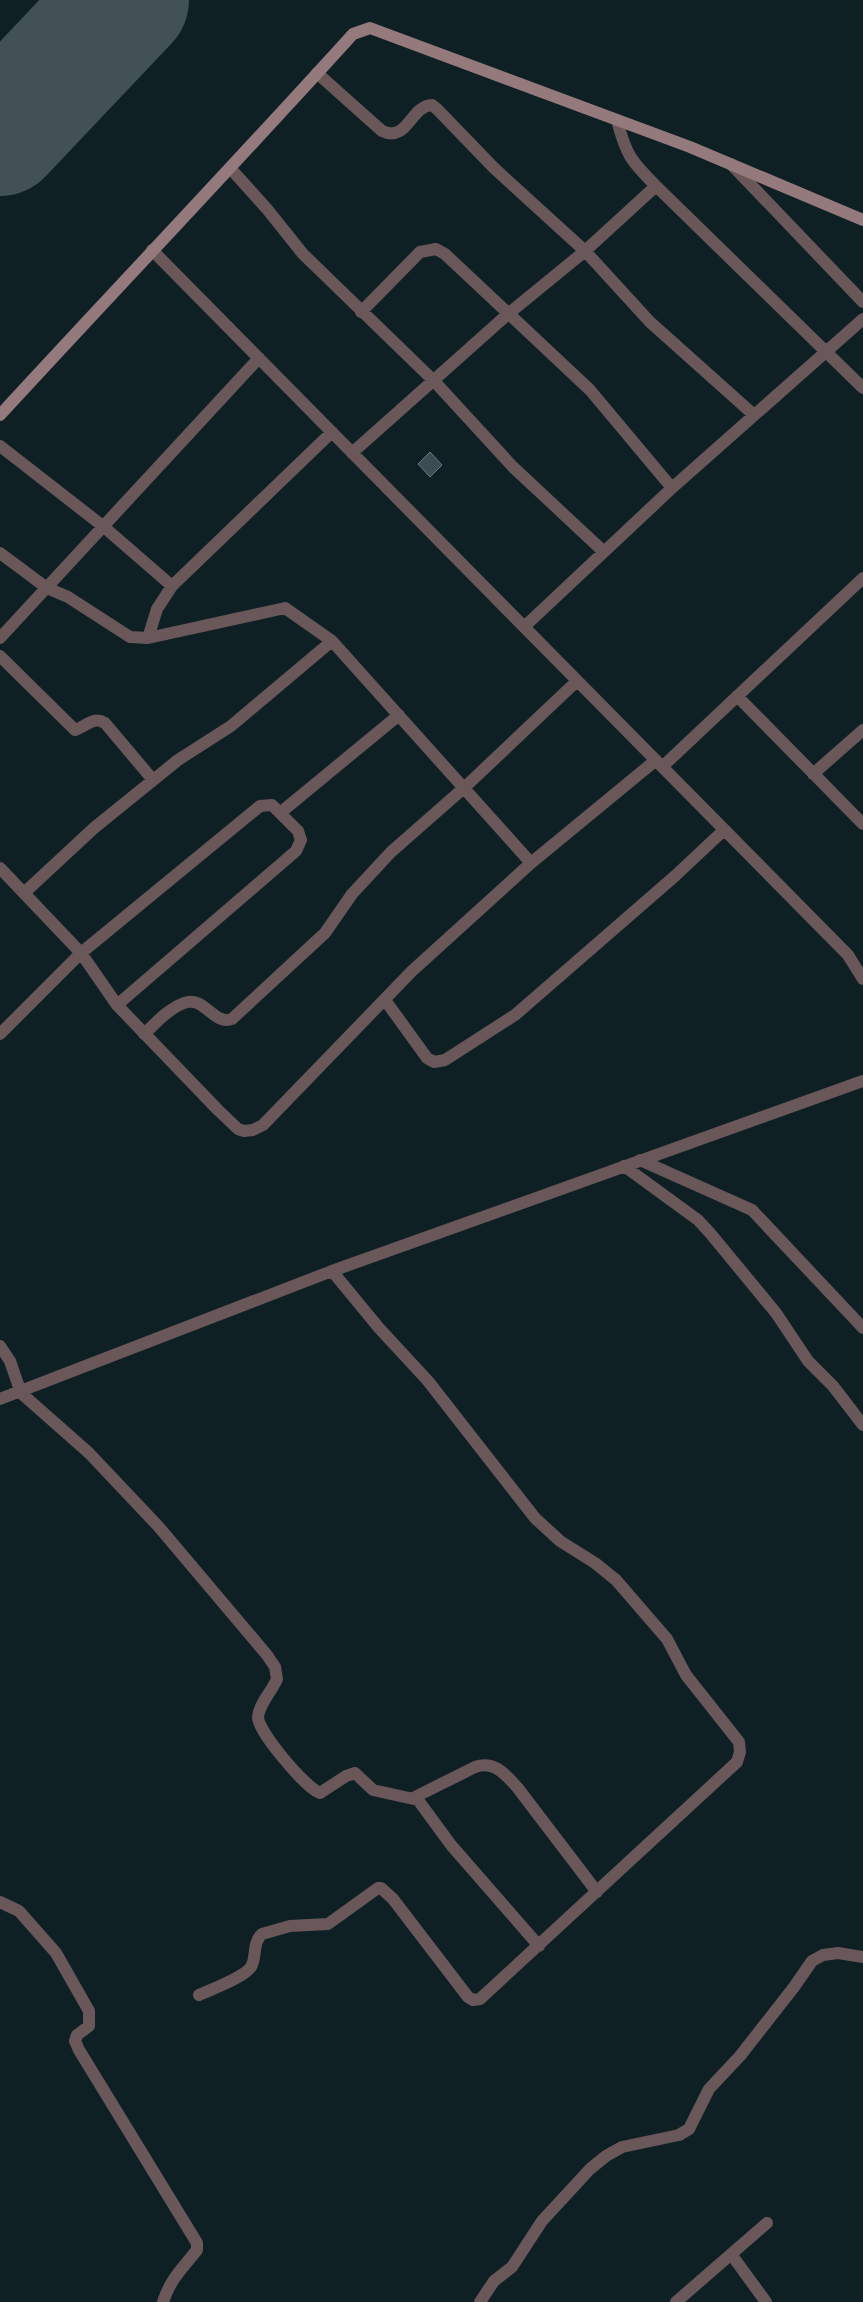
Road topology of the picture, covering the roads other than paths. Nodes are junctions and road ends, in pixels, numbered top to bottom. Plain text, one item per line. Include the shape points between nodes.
1 (317, 73) junction
2 (617, 120) junction
3 (731, 164) junction
4 (231, 169) junction
5 (656, 186) junction
6 (863, 220) edge
7 (152, 250) junction
8 (585, 251) junction
9 (863, 302) edge
10 (361, 312) junction
11 (508, 314) junction
12 (863, 319) edge
13 (825, 351) junction
14 (259, 358) junction
15 (434, 381) junction
16 (863, 388) edge
17 (0, 415) edge
18 (754, 415) junction
19 (332, 432) junction
20 (0, 446) edge
21 (352, 452) junction
22 (672, 488) junction
23 (104, 527) junction
24 (604, 552) junction
25 (0, 553) edge
26 (863, 578) edge
27 (172, 586) junction
28 (47, 588) junction
29 (524, 627) junction
30 (0, 638) edge
31 (148, 638) junction
32 (332, 640) junction
33 (0, 656) edge
34 (577, 681) junction
35 (737, 696) junction
36 (399, 714) junction
37 (863, 730) edge
38 (659, 764) junction
39 (813, 774) junction
40 (153, 780) junction
41 (465, 787) junction
42 (280, 813) junction
43 (863, 824) edge
44 (724, 830) junction
45 (531, 863) junction
46 (0, 868) edge
47 (24, 893) junction
48 (81, 953) junction
49 (863, 980) edge
50 (385, 1000) junction
51 (117, 1005) junction
52 (0, 1034) edge
53 (144, 1034) junction
54 (863, 1081) edge
55 (640, 1160) junction
56 (624, 1166) junction
57 (332, 1271) junction
58 (863, 1328) edge
59 (0, 1346) edge
60 (21, 1393) junction
61 (0, 1399) edge
62 (863, 1425) edge
63 (415, 1797) junction
64 (597, 1892) junction
65 (0, 1902) edge
66 (538, 1946) junction
67 (863, 1956) edge
68 (200, 1995) dead end
69 (767, 2223) dead end
70 (731, 2254) junction
71 (163, 2302) edge
72 (480, 2302) edge
73 (676, 2302) edge
74 (766, 2302) edge

1 - 2 street via 353,34 370,28
1 - 4 street
1 - 8 street via 389,134 398,132 422,108 432,105 494,168
2 - 3 street
2 - 5 street via 626,151
3 - 6 street
3 - 9 street
4 - 7 street
4 - 10 street via 303,254
5 - 8 street
5 - 13 street
7 - 14 street
7 - 17 street
8 - 11 street
8 - 18 street via 650,322
10 - 11 street via 420,252 436,249
10 - 15 street
11 - 15 street
11 - 22 street via 590,390
12 - 13 street
13 - 16 street
13 - 18 street
14 - 19 street
14 - 23 street
15 - 21 street
15 - 24 street via 513,467
18 - 22 street
19 - 21 street
19 - 27 street
20 - 23 street
21 - 29 street
22 - 24 street
23 - 27 street
23 - 28 street
24 - 29 street
25 - 28 street
26 - 35 street
27 - 31 street via 158,609
28 - 30 street
28 - 31 street via 68,596 130,636
29 - 34 street
31 - 32 street via 285,608
32 - 36 street
32 - 40 street via 231,726
33 - 40 street via 75,730 92,720 106,723
34 - 38 street
34 - 41 street
35 - 38 street
35 - 39 street
36 - 41 street
36 - 42 street
37 - 39 street
38 - 44 street
38 - 45 street
39 - 43 street
40 - 47 street via 94,828
41 - 45 street
41 - 53 street via 391,852 352,894 325,934 232,1020 221,1019 193,1001 169,1012
42 - 48 street via 272,805 260,806
42 - 51 street via 300,835 296,851
44 - 49 street via 848,955
44 - 50 street via 515,1015 445,1060 434,1062 427,1058
45 - 50 street via 412,971
46 - 47 street
47 - 48 street
48 - 51 street
48 - 52 street
50 - 53 street via 263,1125 253,1130 238,1129
51 - 53 street
54 - 55 street
55 - 56 street
55 - 58 street via 752,1210
56 - 57 street
56 - 62 street via 698,1220 710,1233 776,1313 808,1361 833,1386
57 - 60 street
57 - 64 street via 428,1382 535,1518 560,1541 616,1580 661,1632 686,1675 740,1745 737,1762
59 - 60 street via 10,1361
60 - 61 street
60 - 63 street via 89,1453 158,1526 267,1655 275,1667 277,1679 260,1710 261,1728 313,1790 323,1792 346,1776 356,1774 373,1790
63 - 64 street via 475,1767 493,1766 517,1787
63 - 66 street via 451,1845
64 - 66 street
65 - 71 street via 19,1911 56,1953 90,2012 88,2026 75,2041 79,2050 197,2243 197,2250 168,2286
66 - 68 street via 480,1999 473,2000 393,1898 378,1888 328,1924 290,1926 262,1934 255,1946 252,1965 245,1972
67 - 72 street via 824,1955 812,1961 740,2056 709,2089 689,2129 622,2147 590,2169 542,2221 512,2267 494,2281
69 - 70 street
70 - 73 street
70 - 74 street

